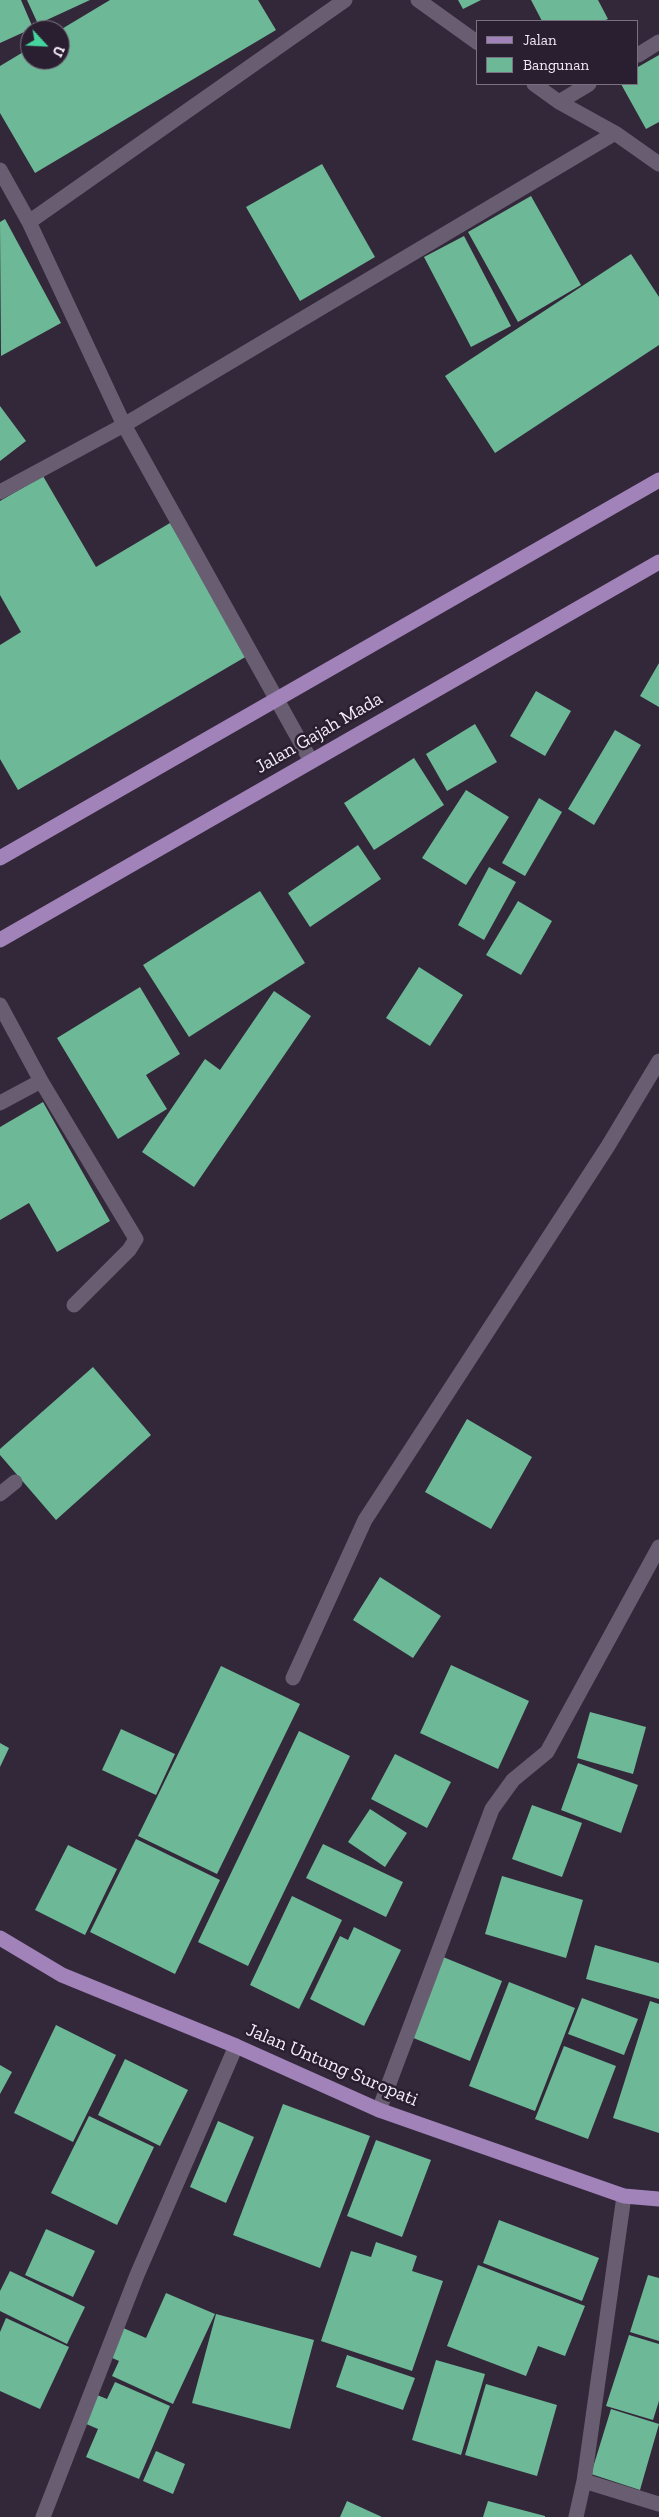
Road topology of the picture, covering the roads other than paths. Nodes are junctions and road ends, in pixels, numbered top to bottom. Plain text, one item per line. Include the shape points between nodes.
1 (345, 0) edge
2 (418, 0) edge
3 (477, 42) edge
4 (659, 42) edge
5 (639, 54) edge
6 (535, 85) edge
7 (587, 85) edge
8 (559, 102) junction
9 (615, 133) junction
10 (659, 164) edge
11 (0, 170) edge
12 (29, 222) junction
13 (124, 425) junction
14 (659, 480) edge
15 (0, 492) edge
16 (659, 562) edge
17 (277, 699) junction
18 (311, 761) junction
19 (0, 858) edge
20 (0, 940) edge
21 (0, 1005) edge
22 (659, 1061) edge
23 (41, 1081) junction
24 (0, 1103) edge
25 (74, 1304) dead end
26 (15, 1482) dead end
27 (0, 1494) edge
28 (659, 1547) edge
29 (293, 1678) dead end
30 (0, 1938) edge
31 (236, 2046) junction
32 (379, 2110) junction
33 (624, 2196) junction
34 (659, 2199) edge
35 (584, 2481) junction
36 (659, 2504) edge
37 (43, 2517) edge
38 (576, 2517) edge

1 - 12 street
2 - 3 street
4 - 5 street
6 - 8 street
7 - 8 street
8 - 9 street
9 - 10 street
9 - 13 street
11 - 12 street
12 - 13 street
13 - 15 street
13 - 17 street
14 - 17 main road
16 - 18 main road, Jalan Gajah Mada
17 - 18 street
17 - 19 main road
18 - 20 main road, Jalan Gajah Mada
21 - 23 street
22 - 29 street via 603,1154 365,1520
23 - 24 street
23 - 25 street via 136,1239 129,1250
26 - 27 street
28 - 32 street via 548,1752 513,1780 492,1809
30 - 31 main road, Jalan Untung Suropati via 62,1975
31 - 32 main road, Jalan Untung Suropati
31 - 37 street via 137,2274
32 - 33 main road, Jalan Untung Suropati
33 - 34 main road, Jalan Untung Suropati
33 - 35 street
35 - 36 street
35 - 38 street

